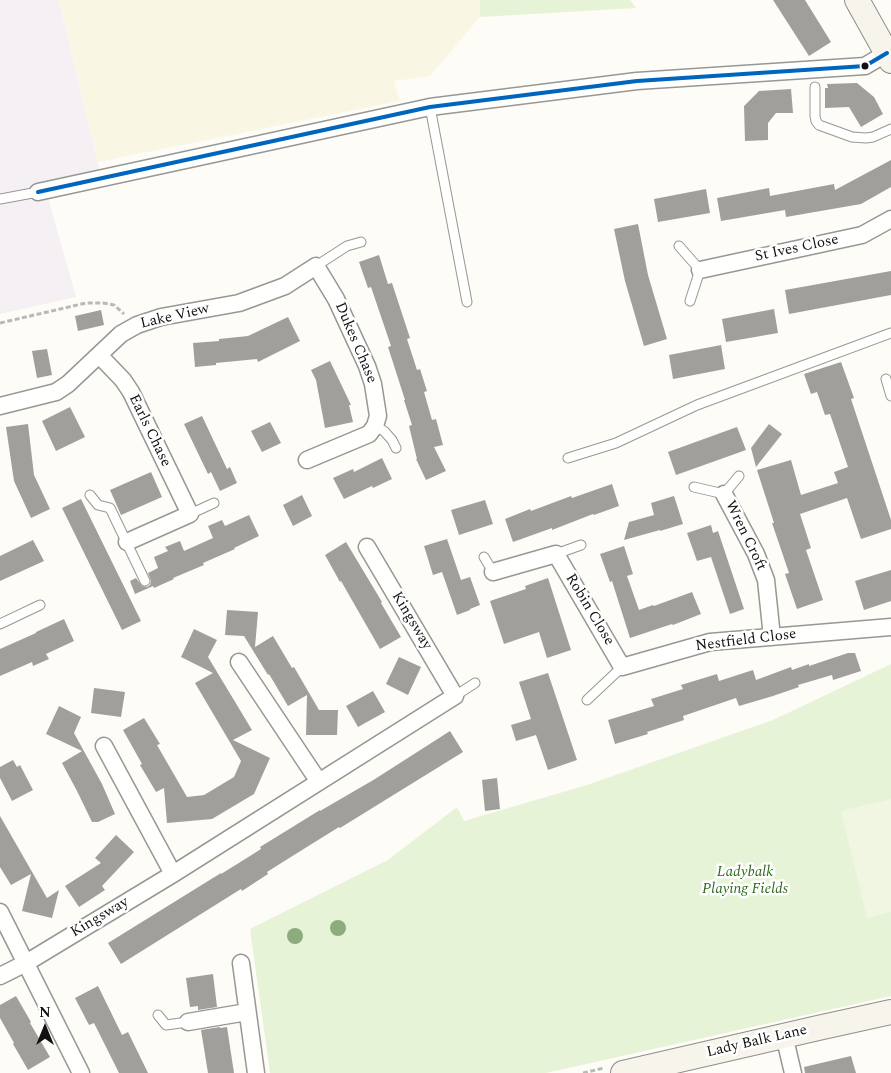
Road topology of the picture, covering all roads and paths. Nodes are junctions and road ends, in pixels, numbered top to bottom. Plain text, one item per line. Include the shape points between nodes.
1 (857, 0) edge
2 (889, 57) edge
3 (815, 87) dead end
4 (430, 107) junction
5 (891, 129) edge
6 (38, 192) joint
7 (0, 199) edge
8 (891, 219) edge
9 (361, 242) dead end
10 (678, 246) dead end
11 (316, 266) junction
12 (700, 270) junction
13 (690, 301) dead end
14 (467, 302) dead end
15 (0, 323) edge
16 (137, 325) junction
17 (891, 333) edge
18 (99, 356) junction
19 (886, 379) dead end
20 (891, 396) edge
21 (0, 406) edge
22 (376, 426) junction
23 (396, 448) dead end
24 (568, 458) dead end
25 (307, 460) dead end
26 (739, 476) dead end
27 (694, 487) dead end
28 (724, 494) junction
29 (90, 495) dead end
30 (214, 503) dead end
31 (190, 514) junction
32 (127, 542) junction
33 (581, 545) dead end
34 (367, 547) dead end
35 (556, 554) junction
36 (484, 557) dead end
37 (493, 572) joint
38 (145, 581) dead end
39 (40, 605) dead end
40 (0, 624) edge
41 (891, 627) edge
42 (772, 638) junction
43 (239, 662) dead end
44 (622, 667) junction
45 (475, 684) dead end
46 (455, 696) junction
47 (587, 700) dead end
48 (104, 746) dead end
49 (318, 782) junction
50 (173, 874) junction
51 (0, 912) edge
52 (26, 962) junction
53 (241, 962) dead end
54 (0, 976) edge
55 (247, 1012) junction
56 (891, 1012) edge
57 (158, 1015) dead end
58 (188, 1022) joint
59 (784, 1036) junction
60 (81, 1073) edge
61 (256, 1073) edge
62 (623, 1073) edge
63 (794, 1073) edge

1 - 2 street
2 - 4 street via 866,66 637,81
3 - 5 lane via 815,116 819,125 852,137 866,138
4 - 6 street
4 - 14 lane
6 - 7 lane
8 - 12 street, St Ives Close via 862,235
9 - 11 lane, Lake View via 347,246
10 - 12 lane
11 - 16 street, Lake View via 285,286 239,303 161,317
11 - 22 street, Dukes Chase via 336,299 367,366 377,408
12 - 13 lane
15 - 16 path via 86,303 103,303 114,305
16 - 18 street, Lake View via 121,334
17 - 24 lane via 697,405 616,443
18 - 21 street, Lake View via 56,392
18 - 31 street, Earls Chase via 131,392
19 - 20 lane
22 - 23 lane via 384,431
22 - 25 street via 369,434
26 - 28 lane, Wren Croft
27 - 28 lane, Wren Croft
28 - 42 street, Wren Croft via 766,580
29 - 32 lane via 98,505 110,508
30 - 31 lane
31 - 32 street
32 - 38 lane
33 - 35 lane, Robin Close
34 - 46 street, Kingsway
35 - 37 street, Robin Close
35 - 44 street, Robin Close
36 - 37 lane, Robin Close
39 - 40 lane
41 - 42 street, Nestfield Close
42 - 44 street, Nestfield Close via 710,642
43 - 49 street
44 - 47 lane, Nestfield Close
45 - 46 lane, Kingsway
46 - 49 street, Kingsway
48 - 50 street
49 - 50 street, Kingsway
50 - 52 street, Kingsway
51 - 52 street
52 - 54 street, Kingsway
52 - 60 street
53 - 55 street
55 - 58 street
55 - 61 street
56 - 59 street, Lady Balk Lane
57 - 58 lane via 166,1025
59 - 62 street, Lady Balk Lane
59 - 63 street

